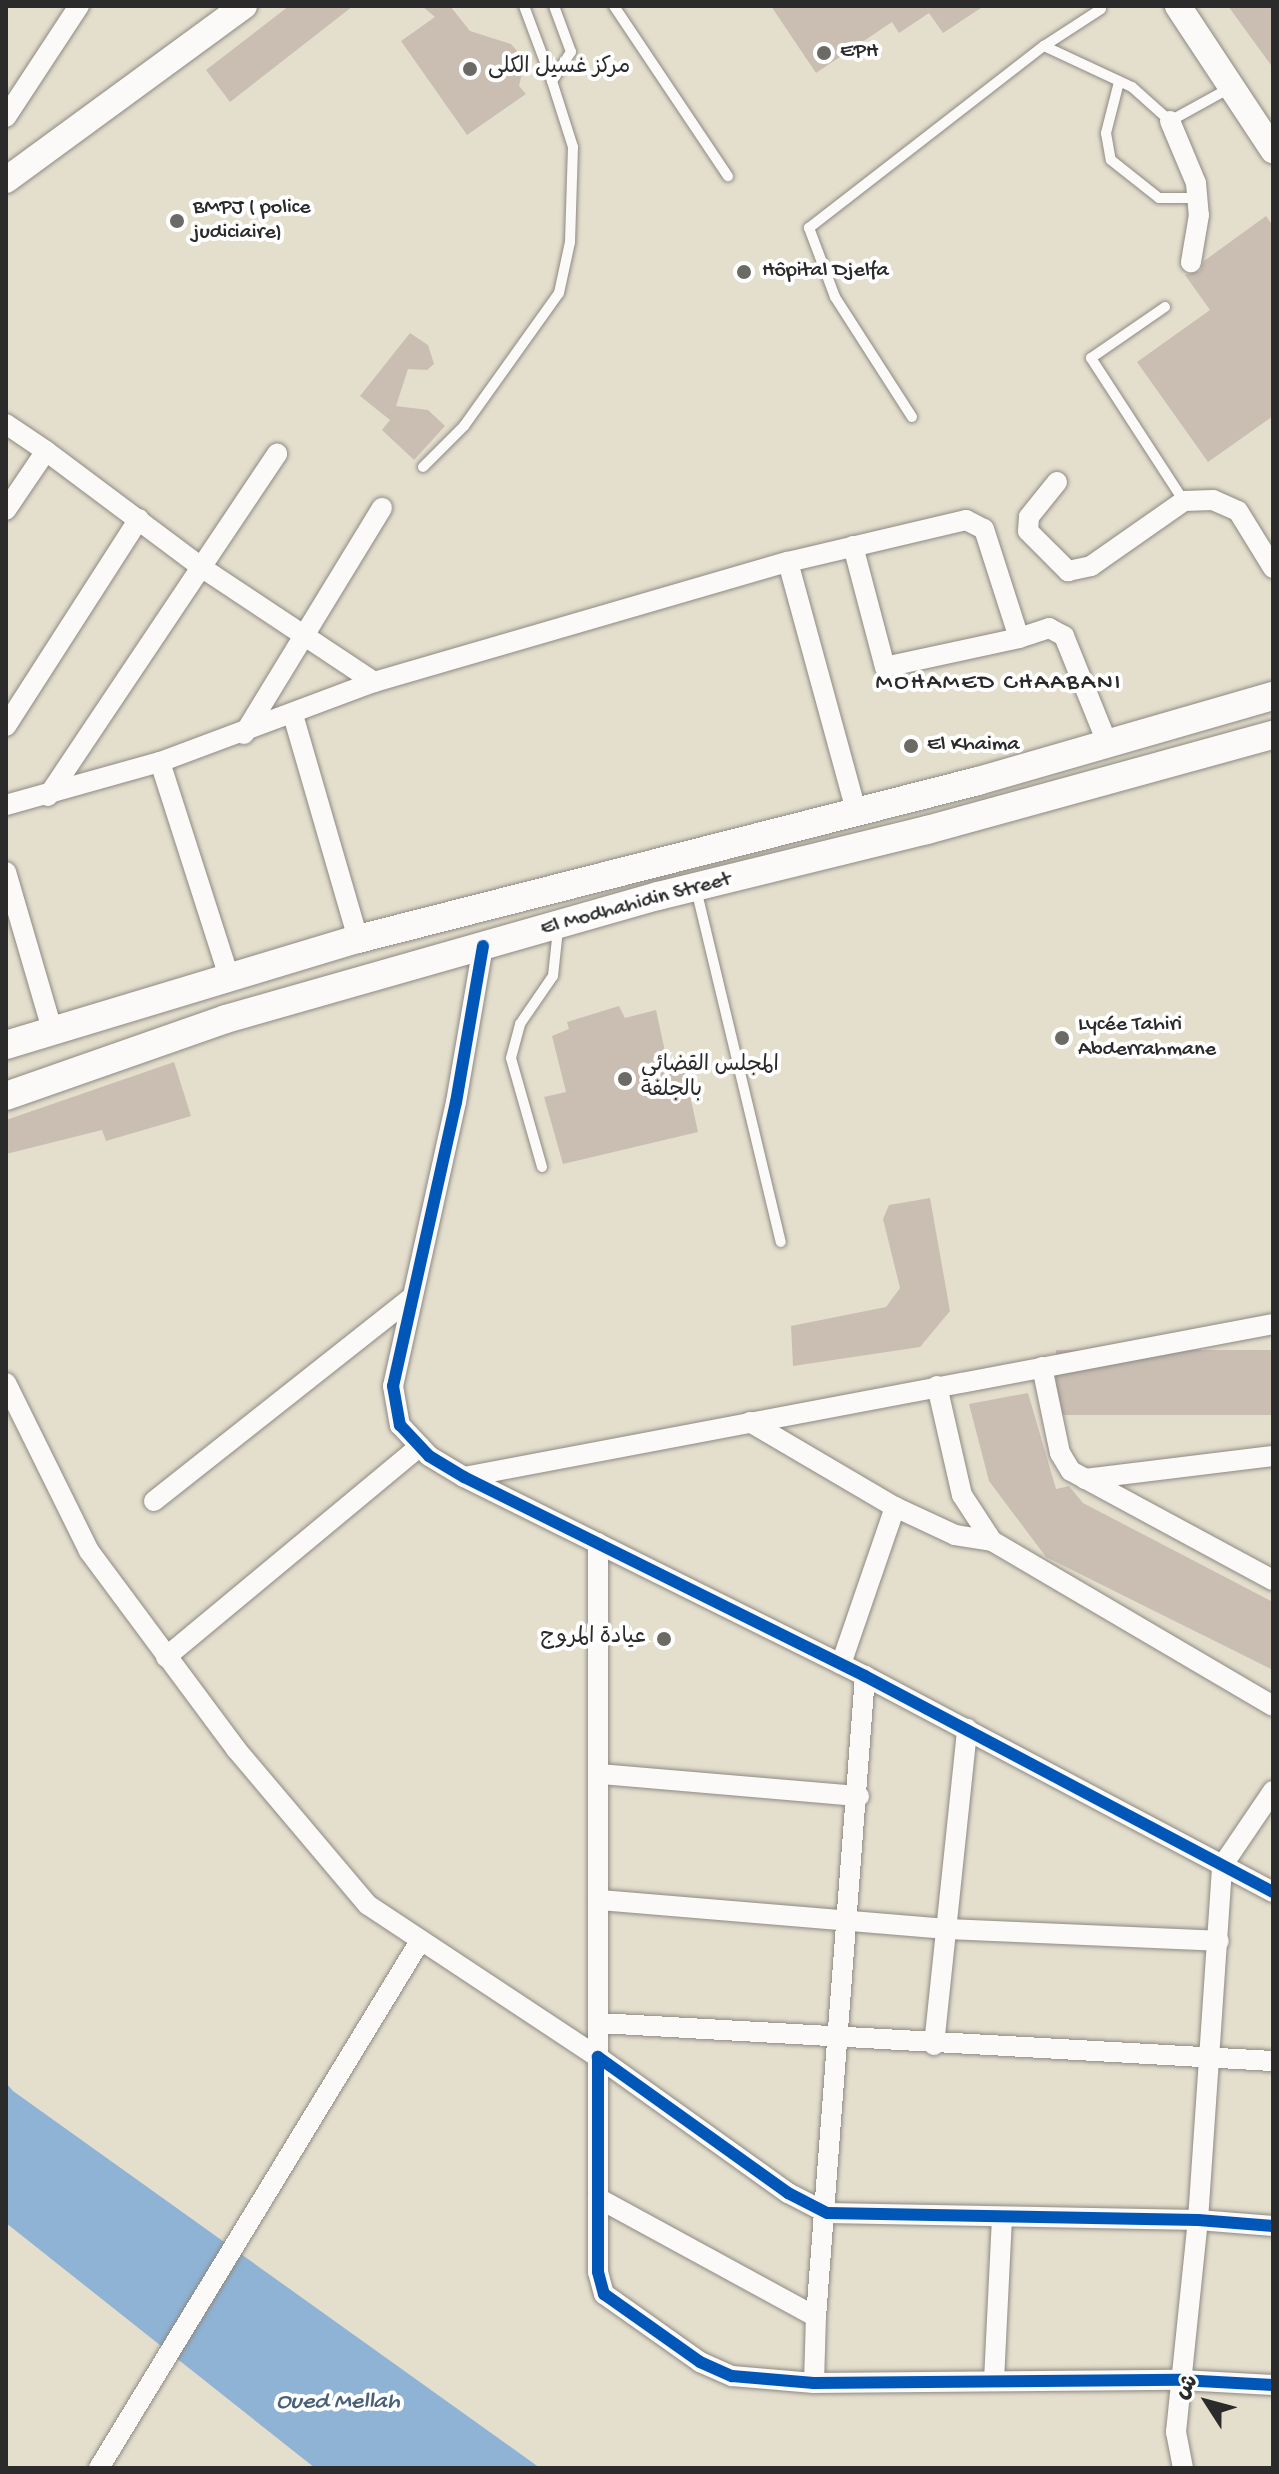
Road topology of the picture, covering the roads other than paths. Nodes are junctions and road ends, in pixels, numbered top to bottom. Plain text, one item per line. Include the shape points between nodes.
1 (79, 6) edge
2 (244, 6) edge
3 (524, 6) edge
4 (554, 6) edge
5 (614, 6) edge
6 (1178, 6) edge
7 (1101, 9) dead end
8 (1044, 46) junction
9 (552, 81) junction
10 (1119, 82) junction
11 (1232, 87) junction
12 (6, 117) edge
13 (1170, 121) junction
14 (1273, 150) edge
15 (728, 176) dead end
16 (6, 180) edge
17 (1197, 198) junction
18 (1191, 262) dead end
19 (1165, 307) dead end
20 (912, 417) dead end
21 (6, 424) edge
22 (46, 451) junction
23 (277, 454) dead end
24 (423, 467) dead end
25 (1057, 482) dead end
26 (1184, 501) junction
27 (382, 508) dead end
28 (6, 510) edge
29 (139, 519) junction
30 (853, 546) junction
31 (788, 562) junction
32 (201, 567) junction
33 (1273, 568) edge
34 (303, 633) junction
35 (1019, 638) junction
36 (374, 682) junction
37 (1273, 696) edge
38 (293, 715) junction
39 (6, 726) edge
40 (244, 734) junction
41 (1273, 735) edge
42 (1108, 745) junction
43 (160, 762) junction
44 (48, 796) junction
45 (6, 805) edge
46 (856, 811) junction
47 (6, 872) edge
48 (696, 887) junction
49 (558, 927) junction
50 (358, 939) junction
51 (483, 946) junction
52 (230, 980) junction
53 (53, 1033) junction
54 (6, 1045) edge
55 (6, 1096) edge
56 (542, 1167) dead end
57 (781, 1242) dead end
58 (410, 1299) junction
59 (1273, 1324) edge
60 (1042, 1367) junction
61 (6, 1383) edge
62 (937, 1386) junction
63 (750, 1422) junction
64 (420, 1446) junction
65 (1273, 1456) edge
66 (464, 1477) junction
67 (1085, 1479) junction
68 (154, 1501) dead end
69 (895, 1507) junction
70 (992, 1541) junction
71 (598, 1543) junction
72 (1273, 1580) edge
73 (166, 1657) junction
74 (841, 1664) junction
75 (865, 1676) junction
76 (1273, 1706) edge
77 (967, 1729) junction
78 (600, 1774) junction
79 (1273, 1791) edge
80 (859, 1796) junction
81 (1222, 1866) junction
82 (1273, 1892) edge
83 (601, 1900) junction
84 (850, 1920) junction
85 (946, 1929) junction
86 (420, 1941) junction
87 (1219, 1941) junction
88 (599, 2023) junction
89 (839, 2040) junction
90 (934, 2045) junction
91 (598, 2057) junction
92 (1211, 2058) junction
93 (1273, 2061) edge
94 (598, 2198) junction
95 (827, 2213) junction
96 (1002, 2218) junction
97 (1198, 2220) junction
98 (1273, 2226) edge
99 (816, 2317) junction
100 (1181, 2380) junction
101 (994, 2381) junction
102 (814, 2383) junction
103 (1273, 2385) edge
104 (99, 2468) edge
105 (1183, 2468) edge

1 - 12 street
2 - 16 street
3 - 9 lane
4 - 9 lane via 571,52
5 - 15 lane
6 - 11 street
7 - 8 lane
8 - 10 lane
8 - 20 lane via 809,228 835,297
9 - 24 lane via 573,147 570,242 559,293 464,426
10 - 13 lane
10 - 17 lane via 1106,133 1111,160 1159,198
11 - 13 lane
11 - 14 street
13 - 17 street
17 - 18 street
19 - 26 lane via 1091,358
21 - 22 street
22 - 28 street
22 - 29 street
23 - 32 street
25 - 26 street via 1027,524 1068,571 1091,566
26 - 33 street via 1213,500 1238,511
27 - 34 street
29 - 32 street
29 - 39 street
30 - 31 street
30 - 35 street via 966,520 978,523
30 - 35 street via 885,667
31 - 36 street
31 - 46 street
32 - 34 street
32 - 44 street
34 - 36 street
34 - 40 street
35 - 42 street via 1049,628 1064,636
36 - 38 street
37 - 42 main road, El Modhahidin Street
38 - 40 street
38 - 50 street
40 - 43 street
41 - 48 main road, El Modhahidin Street
42 - 46 main road, El Modhahidin Street
43 - 44 street
43 - 52 street
44 - 45 street
46 - 50 main road, El Modhahidin Street
47 - 53 street
48 - 49 main road, El Modhahidin Street
48 - 57 lane
49 - 51 main road, El Modhahidin Street
49 - 56 lane via 553,976 520,1024 511,1058
50 - 52 main road, El Modhahidin Street
51 - 55 main road, El Modhahidin Street via 226,1019
51 - 58 street via 456,1102
52 - 53 main road, El Modhahidin Street
53 - 54 main road, El Modhahidin Street
58 - 64 street via 393,1386 400,1425
58 - 68 street
59 - 60 street
60 - 62 street
60 - 67 street via 1063,1461
61 - 73 street via 89,1551
62 - 63 street
62 - 70 street via 962,1495
63 - 66 street
63 - 69 street
64 - 66 street
64 - 73 street
65 - 67 street
66 - 71 street
67 - 72 street
69 - 70 street via 955,1535
69 - 74 street
70 - 76 street
71 - 74 street
71 - 78 street
73 - 86 street via 368,1905
74 - 75 street
75 - 77 street
75 - 80 street
77 - 81 street
77 - 85 street
78 - 80 street
78 - 83 street
79 - 81 street
80 - 84 street
81 - 82 street
81 - 87 street
83 - 84 street
83 - 88 street
84 - 85 street
84 - 89 street
85 - 87 street
85 - 90 street
86 - 91 street
86 - 104 street
87 - 92 street
88 - 89 street
88 - 91 street
89 - 90 street
89 - 95 street
90 - 92 street
91 - 94 street
91 - 95 street via 788,2193
92 - 93 street
92 - 97 street
94 - 99 street
94 - 102 street via 598,2272 613,2305 700,2362 732,2376
95 - 96 street
95 - 99 street
96 - 97 street
96 - 101 street
97 - 98 street
97 - 100 street
99 - 102 street
100 - 101 street
100 - 103 street
100 - 105 street via 1176,2432
101 - 102 street

